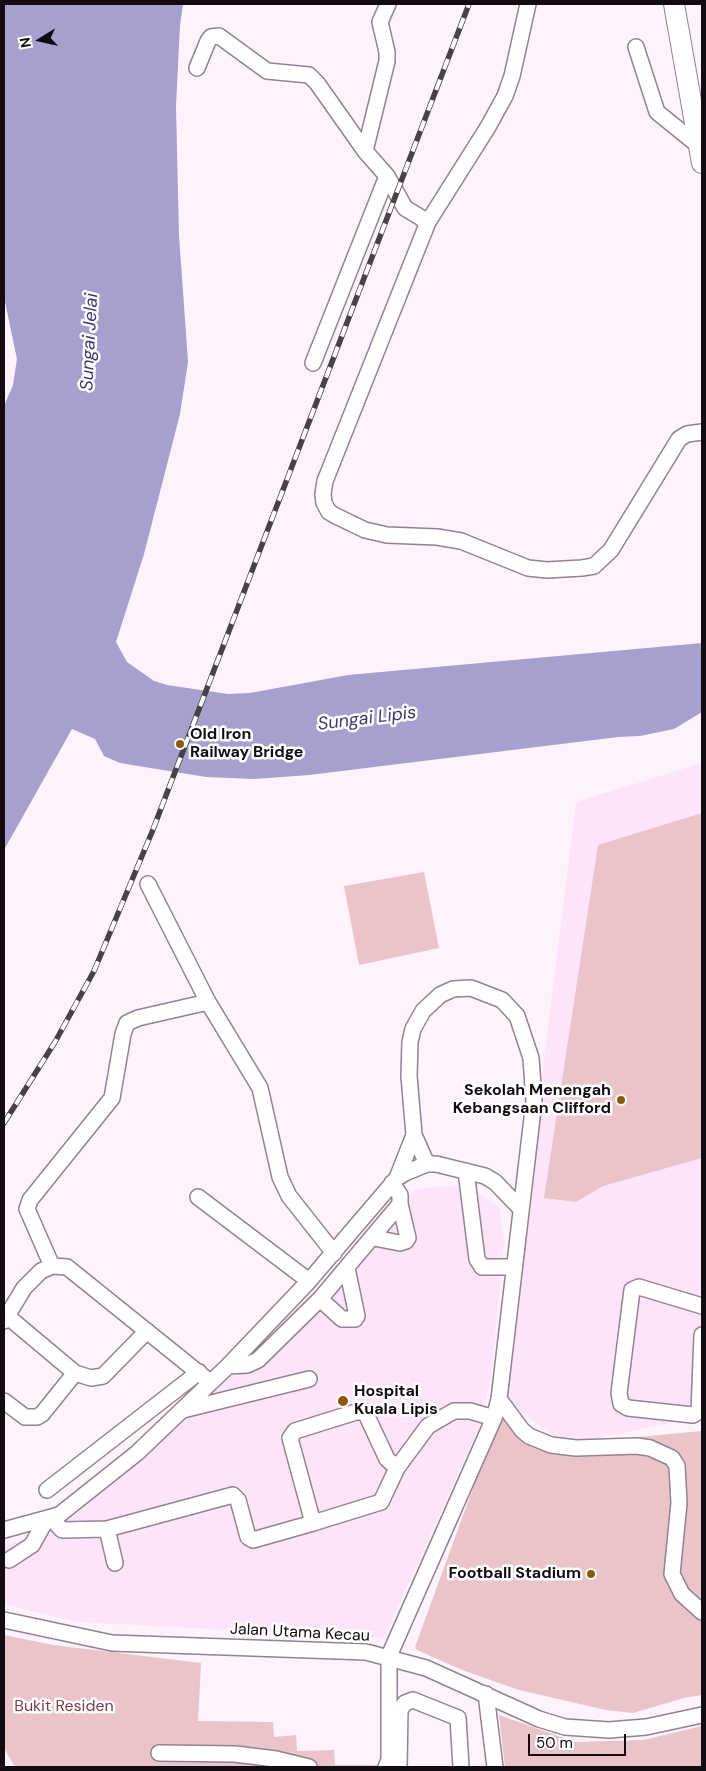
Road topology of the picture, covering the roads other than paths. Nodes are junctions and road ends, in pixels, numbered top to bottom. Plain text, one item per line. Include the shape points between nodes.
1 (388, 4) edge
2 (528, 4) edge
3 (674, 4) edge
4 (636, 47) dead end
5 (198, 68) dead end
6 (365, 151) junction
7 (700, 154) edge
8 (387, 176) junction
9 (428, 222) junction
10 (313, 363) dead end
11 (702, 432) edge
12 (148, 884) dead end
13 (208, 1002) junction
14 (414, 1135) junction
15 (427, 1164) junction
16 (466, 1171) junction
17 (394, 1181) junction
18 (198, 1197) dead end
19 (400, 1204) junction
20 (521, 1209) junction
21 (374, 1238) junction
22 (334, 1253) junction
23 (52, 1266) junction
24 (514, 1266) junction
25 (347, 1268) junction
26 (309, 1281) junction
27 (320, 1299) junction
28 (702, 1306) edge
29 (5, 1318) edge
30 (147, 1331) junction
31 (702, 1335) edge
32 (228, 1366) junction
33 (75, 1372) junction
34 (204, 1377) junction
35 (310, 1379) dead end
36 (702, 1385) edge
37 (499, 1399) junction
38 (4, 1401) edge
39 (183, 1410) junction
40 (494, 1418) junction
41 (120, 1433) junction
42 (136, 1453) junction
43 (397, 1468) junction
44 (47, 1490) dead end
45 (49, 1520) junction
46 (313, 1522) junction
47 (107, 1529) junction
48 (4, 1530) edge
49 (9, 1560) dead end
50 (115, 1563) dead end
51 (702, 1612) edge
52 (4, 1620) edge
53 (389, 1656) junction
54 (486, 1694) junction
55 (702, 1715) edge
56 (159, 1753) dead end
57 (309, 1767) edge
58 (386, 1767) edge
59 (399, 1767) edge
60 (461, 1767) edge
61 (495, 1767) edge

1 - 6 street via 380,22 387,61
2 - 9 street via 512,76 504,96
3 - 7 main road
4 - 7 street via 657,112
5 - 6 street via 208,41 219,36 267,71 308,75
6 - 8 street
8 - 9 street via 405,208
8 - 10 street
9 - 11 street via 325,482 322,494 329,512 365,530 386,535 460,541 528,568 547,570 594,566 611,550 679,439
12 - 13 street
13 - 22 street via 260,1088 280,1177 289,1196
13 - 23 street via 128,1023 122,1034 112,1098 30,1200 27,1209
14 - 15 street
14 - 17 street
14 - 20 street via 410,1042 423,1011 453,988 471,988 502,1000 522,1026 533,1075 534,1101
15 - 16 street
15 - 17 street
16 - 20 street via 495,1182
16 - 24 street via 477,1259 482,1267
17 - 19 street
17 - 22 street
18 - 26 street
19 - 21 street
19 - 21 street via 406,1241 400,1243
20 - 24 street
21 - 25 street
22 - 26 street
23 - 29 street via 35,1277
23 - 30 street via 68,1267
24 - 37 street
25 - 27 street
25 - 27 street via 355,1319 342,1318
26 - 32 street
27 - 32 street via 258,1360 247,1365
28 - 36 street via 639,1287 632,1290 619,1393 621,1404 628,1408 692,1415 698,1411
29 - 33 street
30 - 33 street via 103,1376 91,1378
30 - 34 street
31 - 36 street
32 - 34 street
33 - 38 street via 37,1417 25,1417
34 - 39 street
34 - 41 street
35 - 39 street
37 - 40 street
37 - 51 street via 522,1430 538,1441 576,1448 637,1446 672,1458 677,1466 679,1503 672,1574 682,1594
39 - 42 street
40 - 43 street via 470,1411 454,1411 428,1426
40 - 53 street
41 - 42 street
41 - 44 street
42 - 45 street via 72,1507
43 - 46 street via 381,1502
43 - 46 street via 387,1459 365,1412 295,1431 290,1438
45 - 47 street via 62,1530
45 - 48 street
45 - 49 street via 32,1545
46 - 47 street via 254,1540 248,1537 238,1500 233,1495
47 - 50 street
52 - 53 street, Jalan Utama Kecau via 112,1643 342,1650
53 - 54 street, Jalan Utama Kecau
53 - 58 street via 389,1760
54 - 55 street, Jalan Utama Kecau via 539,1719 583,1729 646,1727
54 - 61 street
56 - 57 street via 235,1754
59 - 60 street via 400,1710 405,1702 413,1700 458,1718

